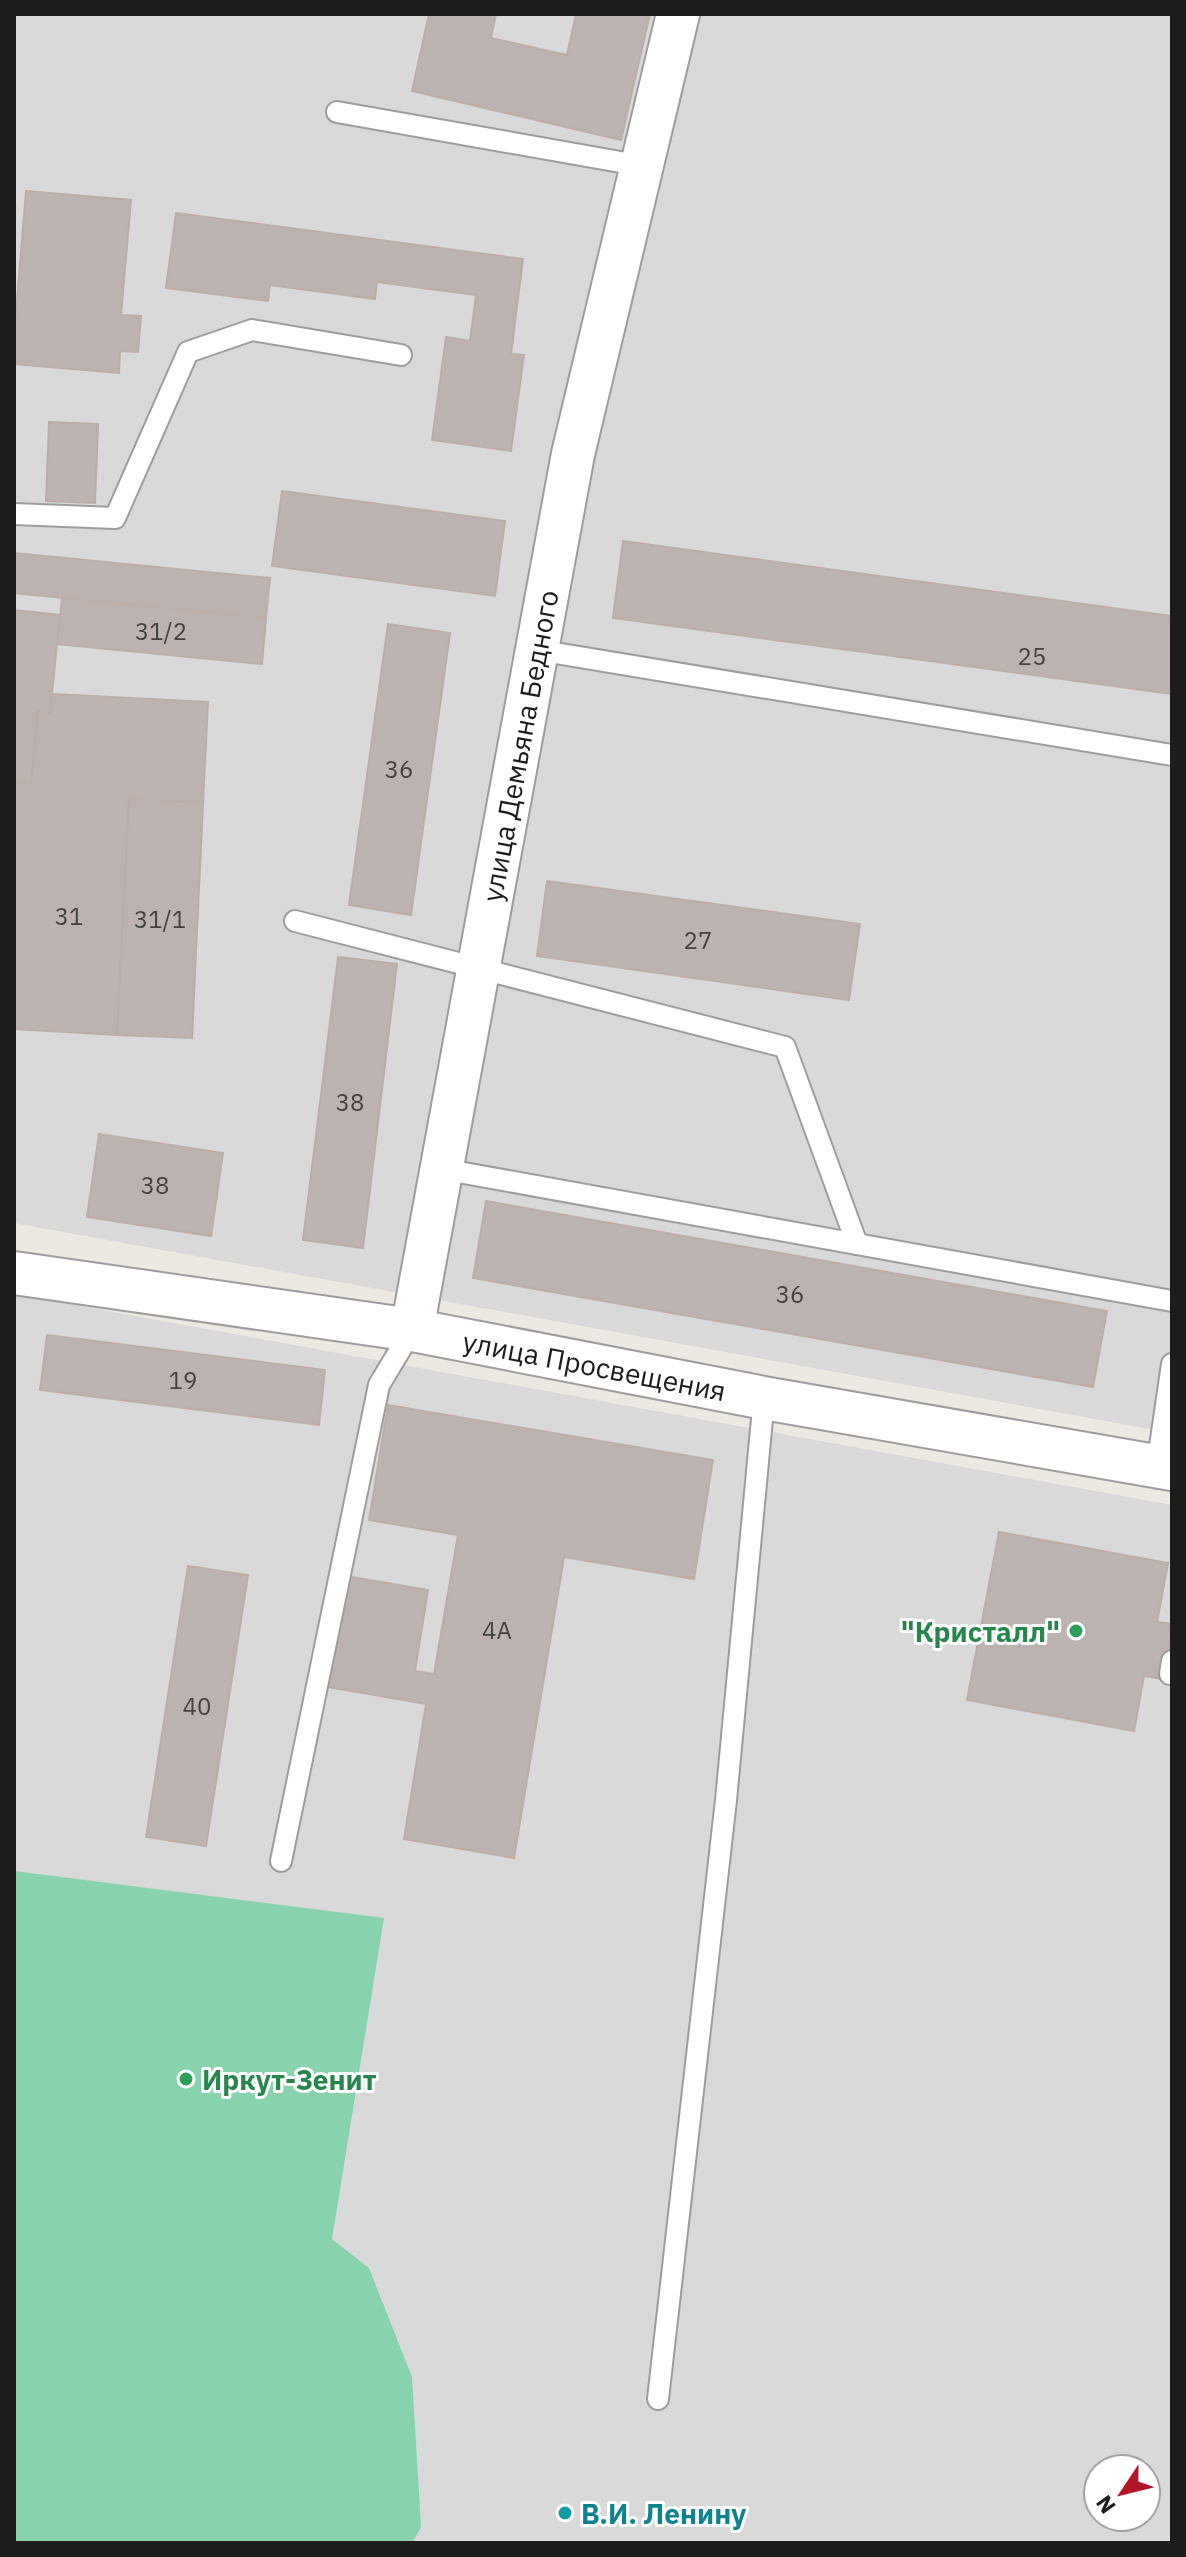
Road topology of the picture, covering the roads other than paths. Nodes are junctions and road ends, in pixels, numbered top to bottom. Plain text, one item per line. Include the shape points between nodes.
1 (678, 14) edge
2 (337, 112) dead end
3 (643, 166) junction
4 (401, 355) dead end
5 (14, 514) edge
6 (537, 650) junction
7 (1172, 755) edge
8 (295, 921) dead end
9 (479, 968) junction
10 (442, 1169) junction
11 (857, 1244) junction
12 (14, 1273) edge
13 (1172, 1301) edge
14 (412, 1330) junction
15 (1172, 1364) edge
16 (764, 1398) junction
17 (1165, 1468) edge
18 (281, 1861) dead end
19 (658, 2399) dead end

1 - 3 street, улица Демьяна Бедного
2 - 3 lane
3 - 6 street, улица Демьяна Бедного via 573,454
4 - 5 lane via 252,330 188,352 115,518
6 - 7 lane
6 - 9 street, улица Демьяна Бедного
8 - 9 lane
9 - 10 street, улица Демьяна Бедного
9 - 11 lane via 785,1047
10 - 11 lane
10 - 14 street, улица Демьяна Бедного
11 - 13 lane
12 - 14 street, улица Просвещения
14 - 16 street, улица Просвещения
14 - 18 lane via 379,1385
15 - 17 lane
16 - 17 street, улица Просвещения
16 - 19 lane via 726,1800

